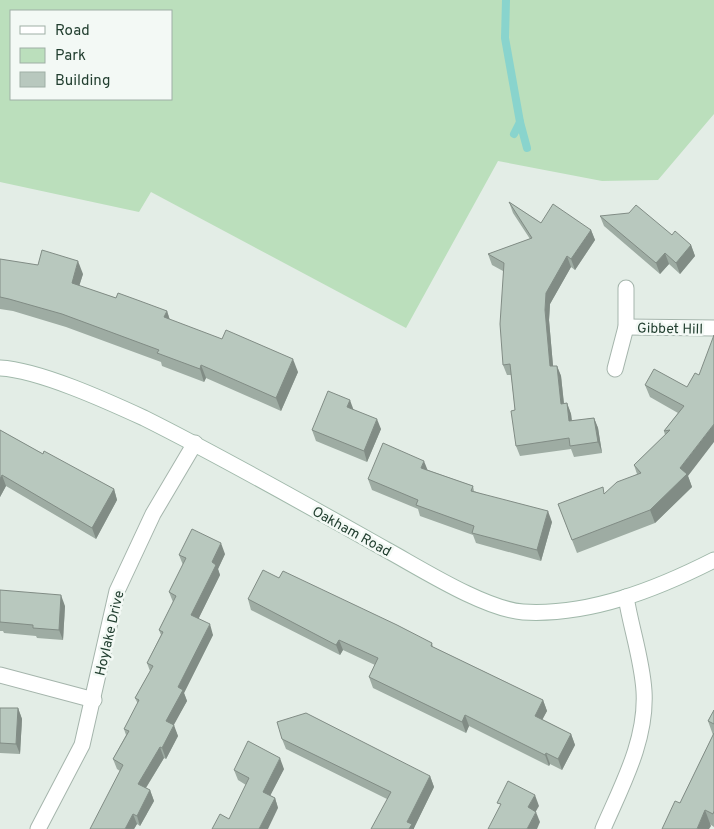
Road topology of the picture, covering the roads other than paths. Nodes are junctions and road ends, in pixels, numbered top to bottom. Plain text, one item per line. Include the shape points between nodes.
1 (626, 288) dead end
2 (626, 327) junction
3 (714, 328) edge
4 (0, 368) edge
5 (615, 369) dead end
6 (195, 443) junction
7 (714, 560) edge
8 (626, 597) junction
9 (0, 675) edge
10 (94, 700) junction
11 (38, 829) edge
12 (604, 829) edge

1 - 2 street, Gibbet Hill
2 - 3 street, Gibbet Hill
2 - 5 street, Gibbet Hill
4 - 6 street, Oakham Road via 58,383 113,404
6 - 8 street, Oakham Road via 455,587 502,606 521,612 547,612
6 - 10 street, Hoylake Drive via 153,514 117,590
7 - 8 street, Oakham Road via 650,590
8 - 12 street via 644,692 641,730 635,754
9 - 10 street
10 - 11 street, Hoylake Drive via 82,745

